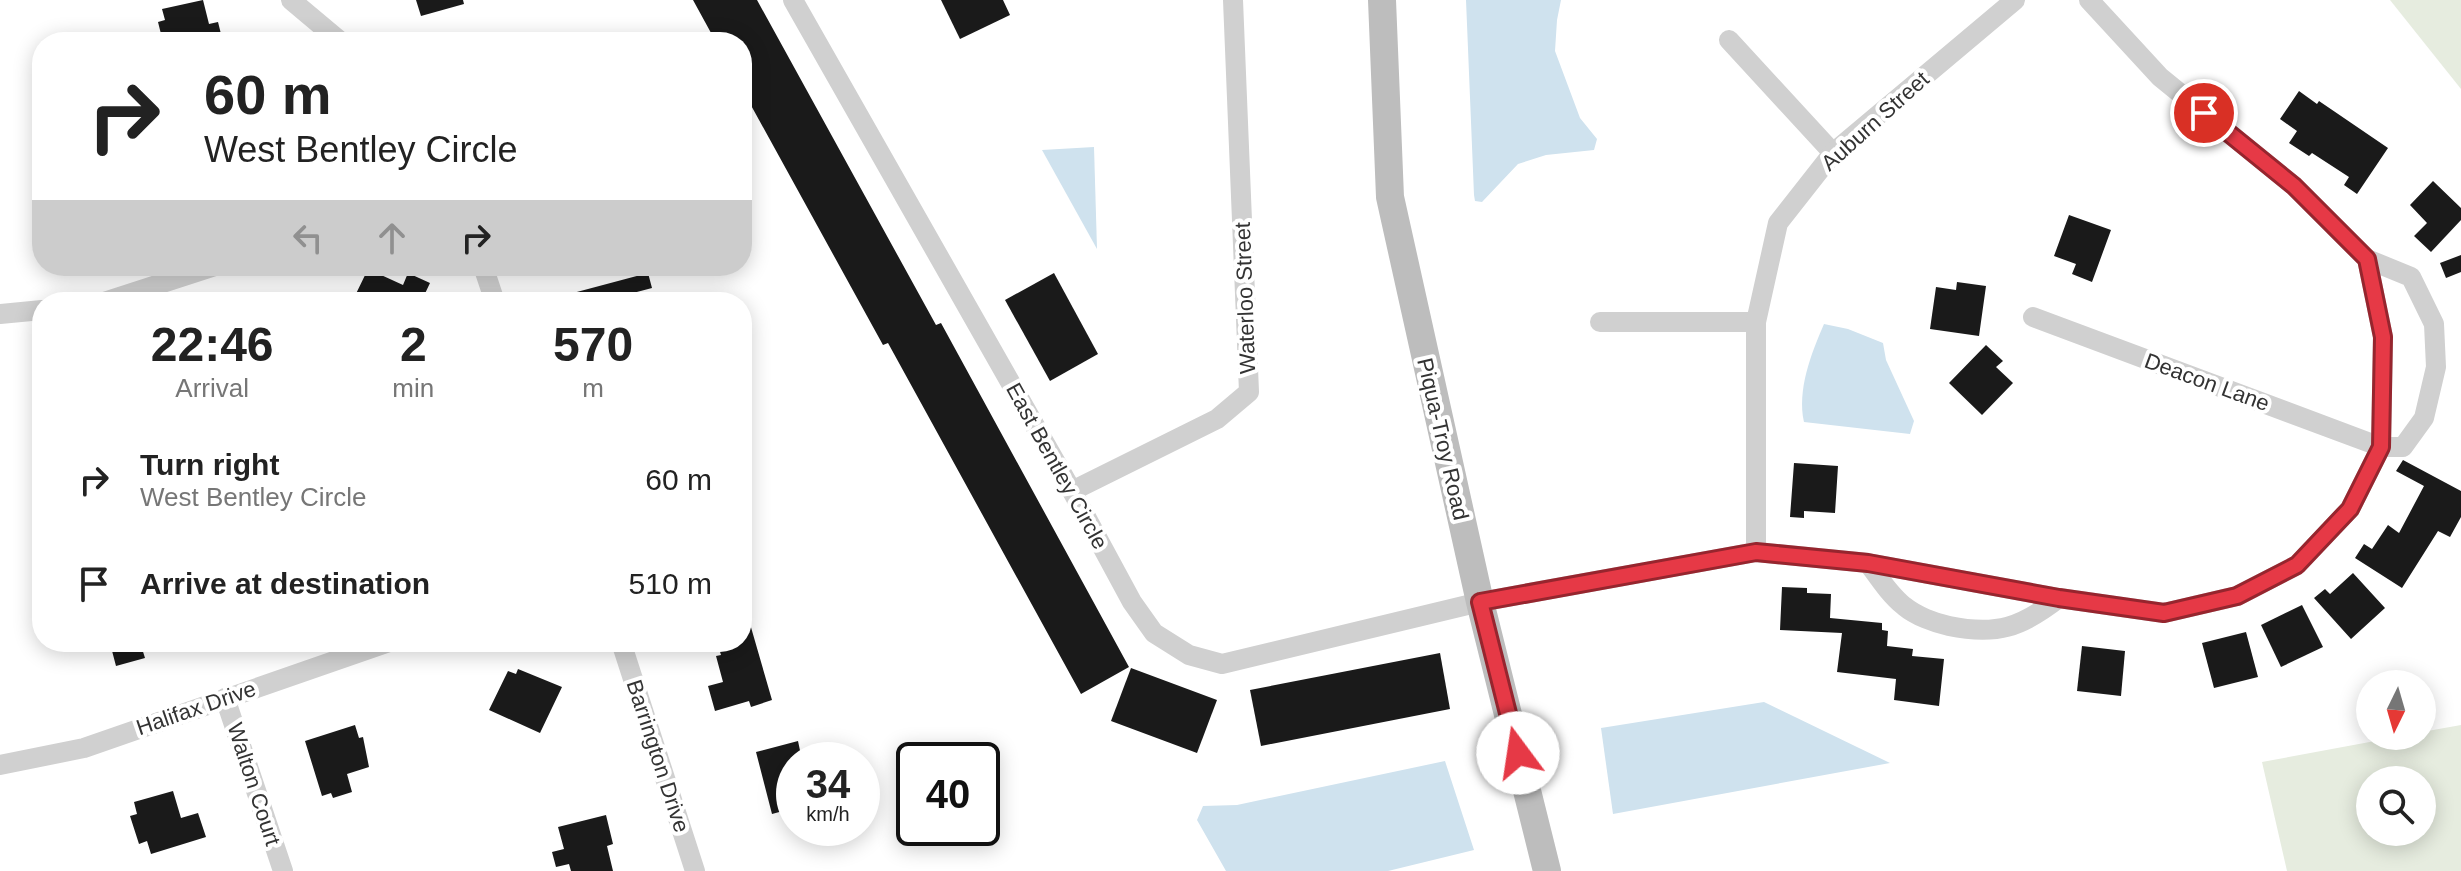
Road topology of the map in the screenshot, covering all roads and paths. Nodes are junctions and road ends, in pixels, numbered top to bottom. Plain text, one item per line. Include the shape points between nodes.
1 (291, 0) edge
2 (793, 0) edge
3 (1233, 0) edge
4 (1382, 0) edge
5 (2015, 0) edge
6 (2089, 0) edge
7 (329, 32) edge
8 (1729, 40) dead end
9 (1833, 153) junction
10 (2367, 259) junction
11 (184, 276) edge
12 (135, 292) edge
13 (32, 311) edge
14 (0, 314) edge
15 (2033, 317) dead end
16 (1600, 322) dead end
17 (1756, 322) junction
18 (2381, 447) junction
19 (1072, 491) junction
20 (1756, 552) junction
21 (1868, 563) junction
22 (2059, 598) junction
23 (1480, 602) junction
24 (360, 652) edge
25 (624, 652) edge
26 (225, 698) junction
27 (0, 765) edge
28 (283, 871) edge
29 (695, 871) edge
30 (1547, 871) edge

1 - 7 street
2 - 19 street, East Bentley Circle
3 - 19 street, Waterloo Street via 1249,392 1217,419
4 - 23 street, Piqua-Troy Road via 1390,197
5 - 9 street, Auburn Street
6 - 10 street via 2160,77 2294,186
8 - 9 street
9 - 17 street, Auburn Street via 1778,223
10 - 18 street via 2383,337
10 - 18 street via 2411,277 2434,324 2436,367 2424,418 2403,447
11 - 12 street
13 - 14 street
15 - 18 street, Deacon Lane
16 - 17 street
17 - 20 street, Auburn Street
18 - 22 street, East Bentley Circle via 2350,509 2297,565 2237,596 2164,613
19 - 23 street, East Bentley Circle via 1154,633 1189,655 1222,664
20 - 21 street, East Bentley Circle
20 - 23 street, East Bentley Circle
21 - 22 street, East Bentley Circle
21 - 22 street via 1905,607 1936,623 1975,632 2006,628
23 - 30 street, Piqua-Troy Road
24 - 26 street, Halifax Drive
25 - 29 street, Barrington Drive
26 - 27 street, Halifax Drive via 84,748
26 - 28 street, Walton Court

